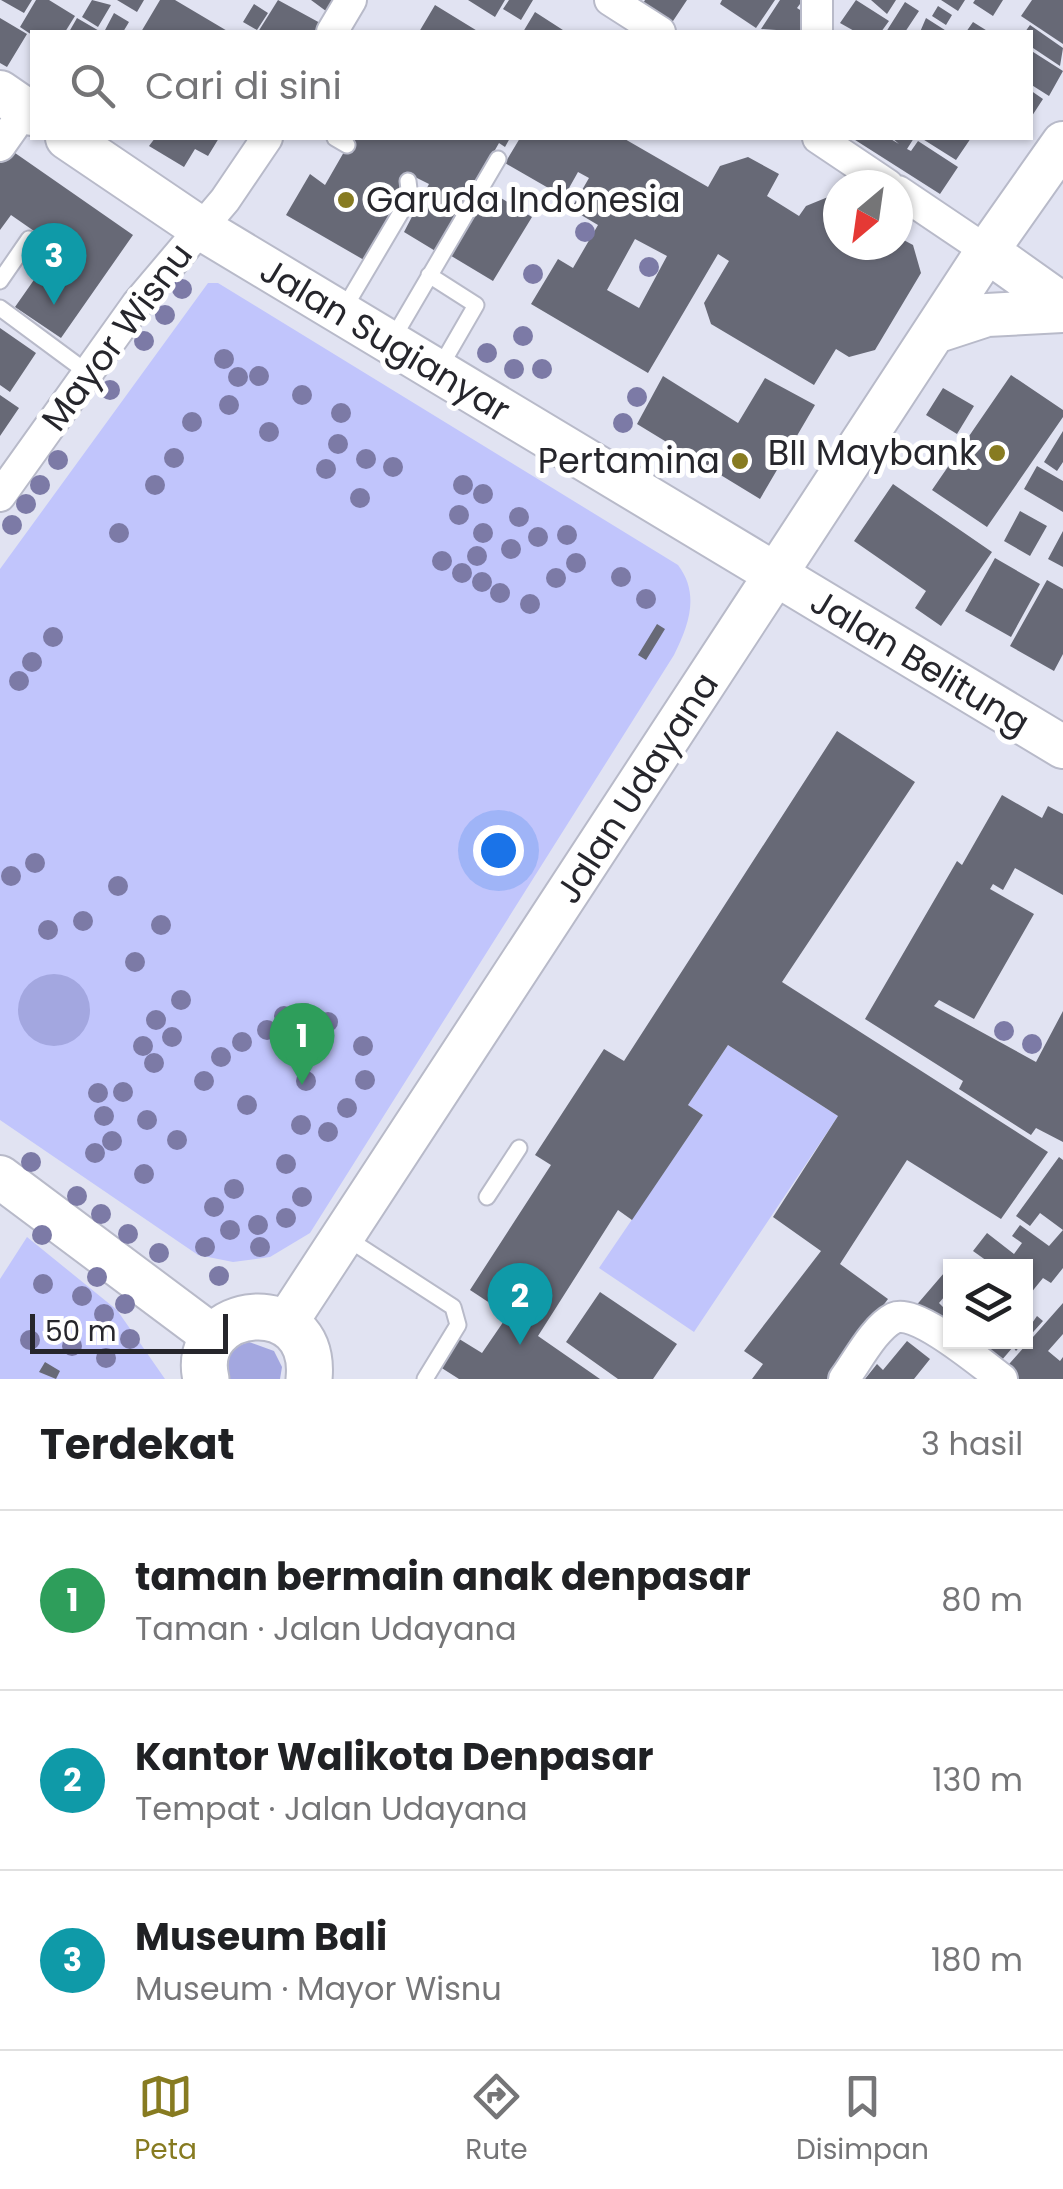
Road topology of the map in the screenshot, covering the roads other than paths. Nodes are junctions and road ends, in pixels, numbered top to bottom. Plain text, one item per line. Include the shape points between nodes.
1 (351, 0) edge
2 (610, 0) edge
3 (818, 0) edge
4 (333, 30) edge
5 (657, 30) edge
6 (817, 30) edge
7 (20, 105) edge
8 (70, 140) edge
9 (266, 140) edge
10 (821, 140) edge
11 (1063, 143) edge
12 (0, 146) edge
13 (498, 158) dead end
14 (866, 170) edge
15 (408, 181) dead end
16 (913, 202) edge
17 (200, 228) junction
18 (30, 239) dead end
19 (987, 252) junction
20 (428, 275) junction
21 (0, 281) edge
22 (0, 308) edge
23 (1063, 308) edge
24 (342, 314) junction
25 (935, 332) junction
26 (390, 343) junction
27 (437, 372) junction
28 (88, 373) junction
29 (0, 496) edge
30 (776, 576) junction
31 (1063, 746) edge
32 (519, 1148) dead end
33 (0, 1177) edge
34 (487, 1197) dead end
35 (345, 1237) junction
36 (286, 1324) junction
37 (210, 1358) edge
38 (309, 1379) edge
39 (425, 1379) edge
40 (844, 1379) edge
41 (1002, 1379) edge

1 - 4 street
2 - 5 street
3 - 6 street
7 - 12 street
8 - 17 main road, Jalan Sugianyar
9 - 17 street, Mayor Wisnu
10 - 14 street
11 - 19 main road, Jalan Udayana
13 - 20 lane
15 - 24 lane via 410,197
16 - 19 street
17 - 24 main road, Jalan Sugianyar
17 - 28 street, Mayor Wisnu
18 - 21 lane
19 - 23 main road
19 - 25 main road, Jalan Udayana
20 - 26 lane
20 - 27 lane via 476,305
22 - 28 lane
23 - 25 main road via 987,314
24 - 26 main road, Jalan Sugianyar
25 - 30 main road, Jalan Udayana
26 - 27 main road, Jalan Sugianyar
27 - 30 main road, Jalan Sugianyar
28 - 29 street, Mayor Wisnu
30 - 31 main road, Jalan Belitung
30 - 35 main road, Jalan Udayana
32 - 34 lane
33 - 37 main road
35 - 36 main road, Jalan Udayana
35 - 39 lane via 454,1307 458,1325
36 - 37 main road via 255,1315 226,1326
36 - 38 main road via 307,1349
40 - 41 street via 882,1328 904,1316

